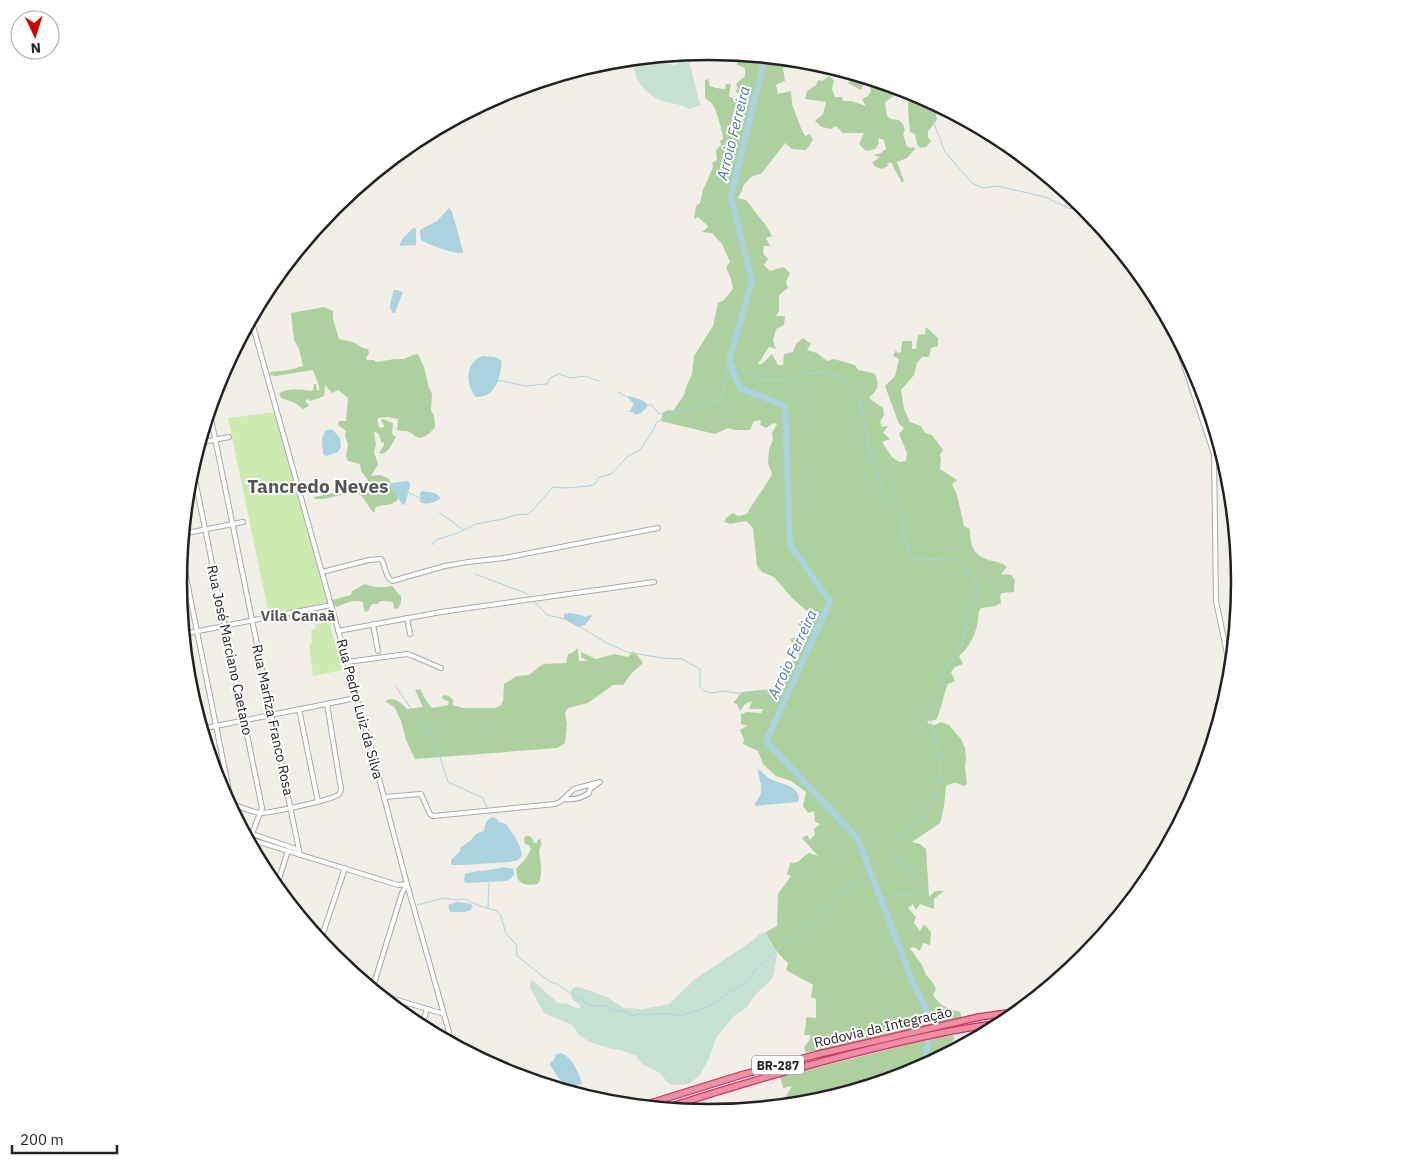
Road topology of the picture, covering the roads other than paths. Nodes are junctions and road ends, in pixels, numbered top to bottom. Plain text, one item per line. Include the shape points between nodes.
1 (253, 327) edge
2 (1184, 365) edge
3 (212, 422) edge
4 (230, 437) dead end
5 (216, 440) junction
6 (206, 442) edge
7 (196, 486) edge
8 (243, 522) dead end
9 (233, 524) junction
10 (658, 528) dead end
11 (205, 530) junction
12 (189, 533) edge
13 (322, 572) junction
14 (187, 582) edge
15 (654, 582) dead end
16 (331, 605) junction
17 (407, 618) junction
18 (252, 620) junction
19 (373, 624) junction
20 (225, 626) junction
21 (338, 631) junction
22 (197, 632) junction
23 (189, 633) edge
24 (410, 634) dead end
25 (378, 651) dead end
26 (1227, 652) edge
27 (347, 662) junction
28 (441, 668) dead end
29 (356, 698) junction
30 (327, 704) junction
31 (299, 710) junction
32 (272, 715) junction
33 (244, 721) junction
34 (216, 726) junction
35 (207, 728) edge
36 (229, 788) edge
37 (384, 797) junction
38 (563, 799) junction
39 (318, 802) junction
40 (237, 806) edge
41 (291, 807) junction
42 (260, 813) junction
43 (255, 841) edge
44 (288, 850) junction
45 (300, 852) junction
46 (345, 868) junction
47 (279, 879) edge
48 (407, 884) junction
49 (323, 934) edge
50 (374, 983) edge
51 (394, 999) edge
52 (426, 1009) junction
53 (1004, 1013) edge
54 (444, 1014) junction
55 (423, 1020) edge
56 (986, 1025) edge
57 (935, 1031) junction
58 (919, 1034) junction
59 (449, 1035) edge
60 (654, 1102) edge
61 (677, 1104) edge

1 - 13 street, Rua Pedro Luiz da Silva
2 - 26 street via 1214,454 1216,601
3 - 5 street, Rua Marfiza Franco Rosa
4 - 5 street
5 - 6 street
5 - 9 street, Rua Marfiza Franco Rosa
7 - 11 street, Rua José Marciano Caetano
8 - 9 street
9 - 11 street
9 - 18 street, Rua Marfiza Franco Rosa
10 - 13 street via 445,566 392,581 381,560
11 - 12 street
11 - 20 street, Rua José Marciano Caetano
13 - 16 street, Rua Pedro Luiz da Silva
14 - 22 street
15 - 17 street
16 - 18 street
16 - 21 street, Rua Pedro Luiz da Silva
17 - 19 street
17 - 24 street
18 - 20 street
18 - 32 street, Rua Marfiza Franco Rosa
19 - 21 street
19 - 25 street
20 - 22 street
20 - 33 street, Rua José Marciano Caetano
21 - 27 street, Rua Pedro Luiz da Silva
22 - 23 street
22 - 34 street
27 - 28 street via 406,654
27 - 29 street, Rua Pedro Luiz da Silva
29 - 30 street
29 - 37 street, Rua Pedro Luiz da Silva
30 - 31 street
30 - 39 street via 341,789 331,799
31 - 32 street
31 - 39 street
32 - 33 street
32 - 41 street, Rua Marfiza Franco Rosa
33 - 34 street
33 - 42 street, Rua José Marciano Caetano via 262,808
34 - 35 street
34 - 36 street
37 - 38 street via 421,794 433,816 556,804
37 - 48 street, Rua Pedro Luiz da Silva
38 - 38 street via 584,796 600,782 574,789
39 - 41 street
40 - 42 street
41 - 42 street
41 - 45 street, Rua Marfiza Franco Rosa
42 - 45 street, Rua José Marciano Caetano via 252,834
43 - 44 street
44 - 45 street
44 - 47 street
45 - 46 street
46 - 48 street via 398,885
46 - 49 street
48 - 50 street
48 - 54 street, Rua Pedro Luiz da Silva
51 - 52 street
52 - 54 street
52 - 55 street
53 - 57 highway, Rodovia da Integração / BR-287 via 979,1017
54 - 59 street, Rua Pedro Luiz da Silva
56 - 57 highway, Rodovia da Integração / BR-287
57 - 58 highway, Rodovia da Integração / BR-287
58 - 60 highway, Rodovia da Integração / BR-287 via 815,1055
58 - 61 highway, Rodovia da Integração / BR-287

